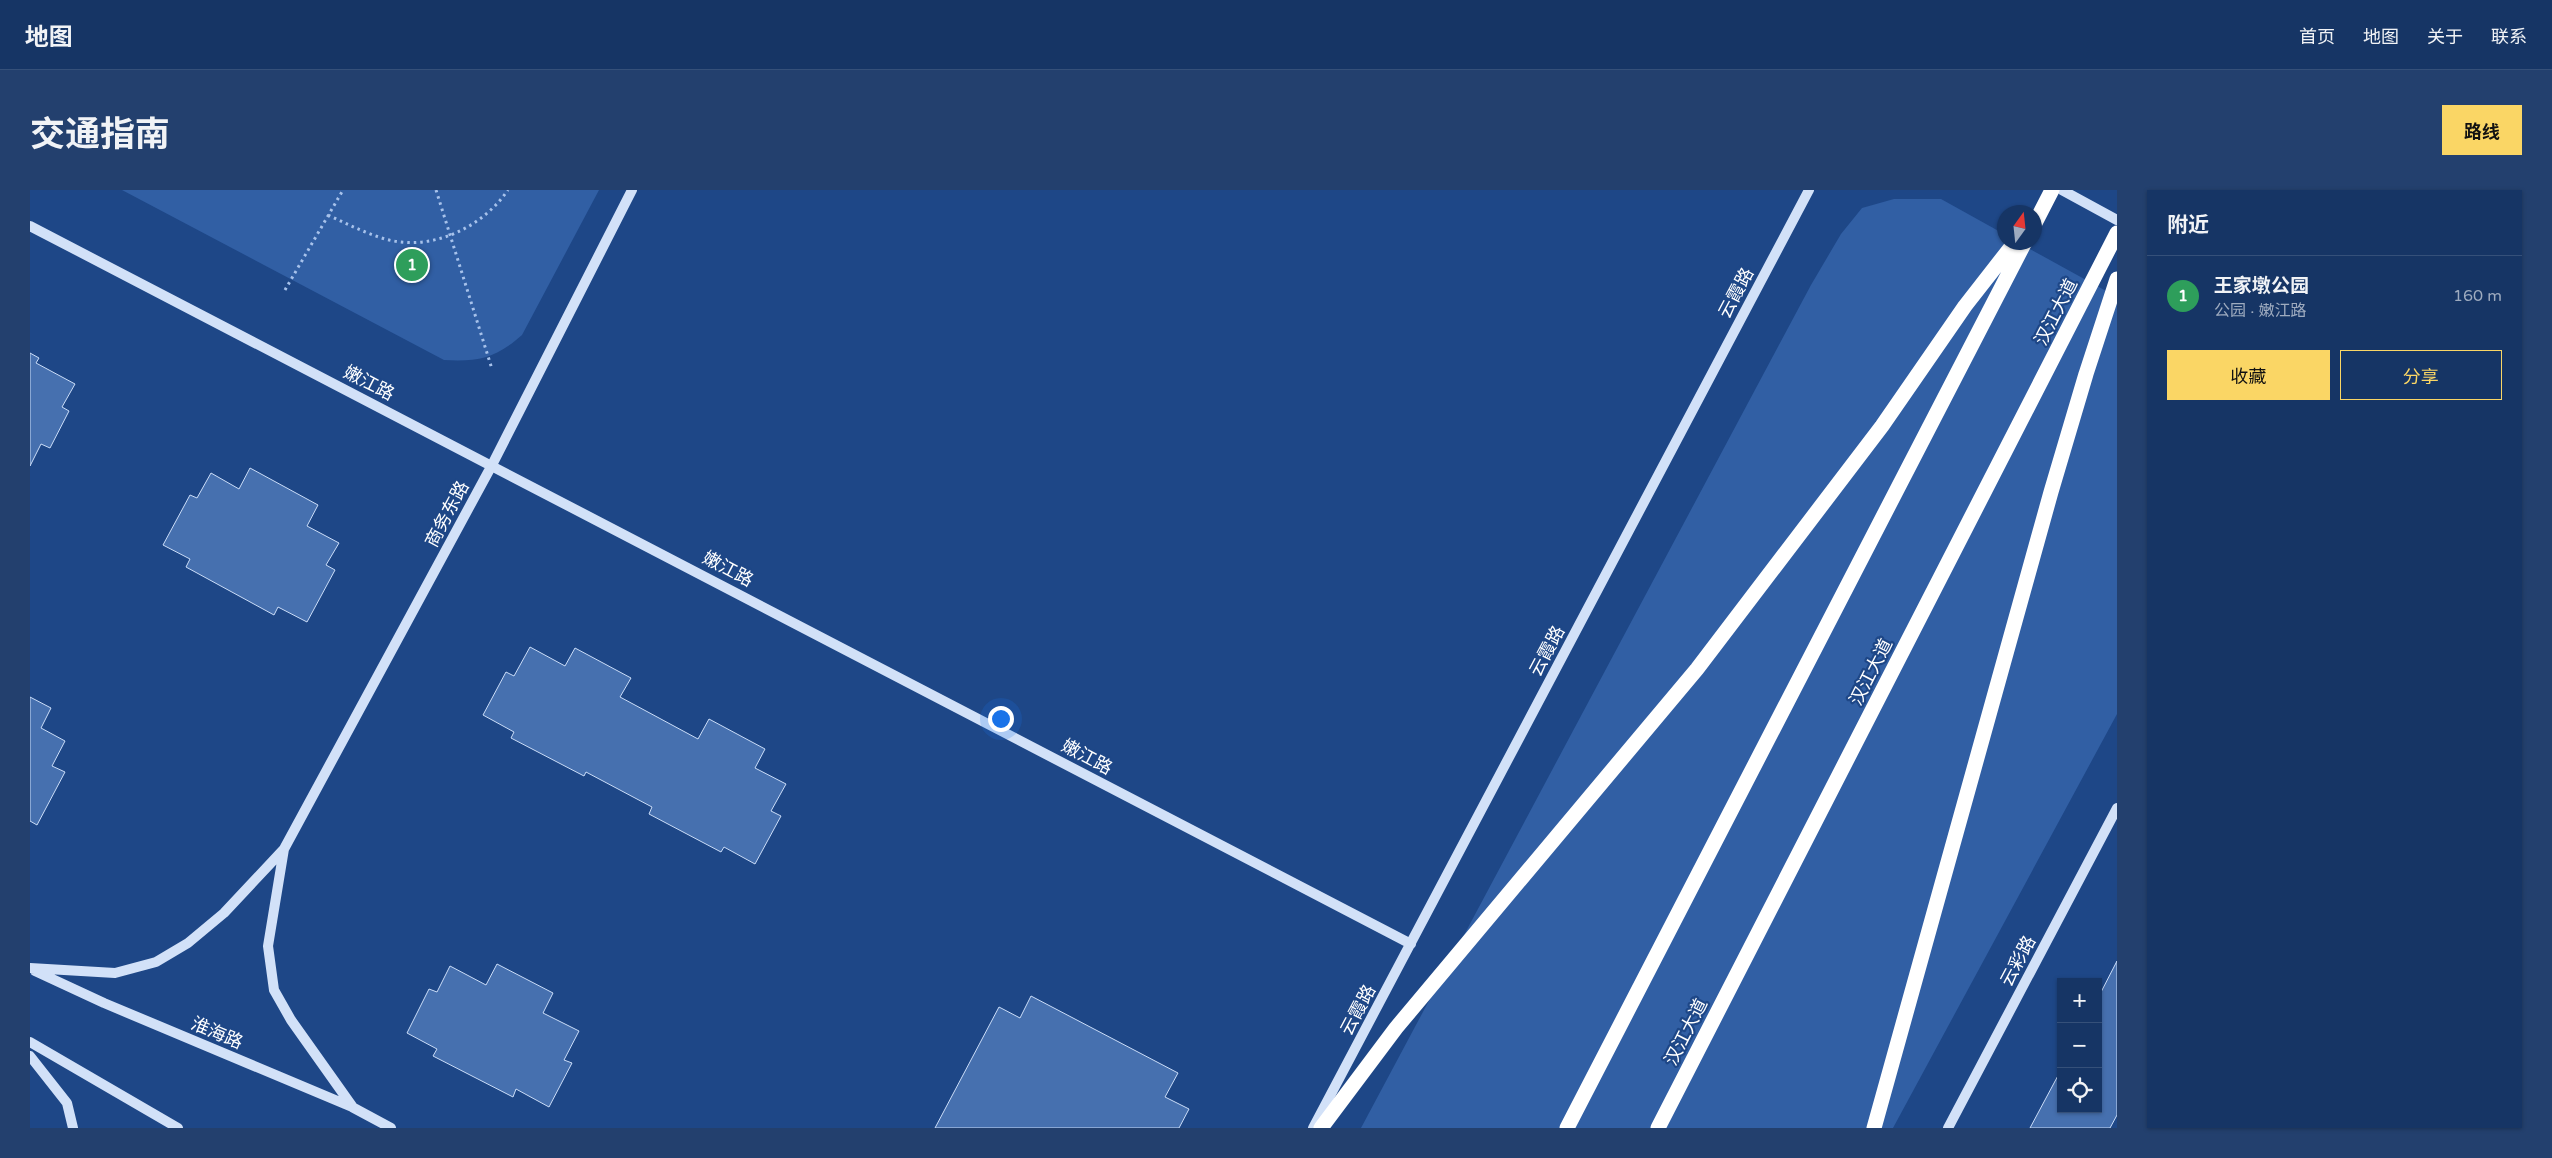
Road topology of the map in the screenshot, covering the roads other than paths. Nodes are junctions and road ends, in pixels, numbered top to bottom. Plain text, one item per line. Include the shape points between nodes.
1 (632, 190) edge
2 (1809, 190) edge
3 (2062, 190) edge
4 (2049, 196) edge
5 (2042, 210) edge
6 (2117, 220) edge
7 (30, 226) edge
8 (2117, 233) edge
9 (2008, 250) edge
10 (2022, 250) edge
11 (2117, 279) edge
12 (492, 465) junction
13 (2117, 808) edge
14 (284, 849) junction
15 (1411, 944) junction
16 (30, 968) edge
17 (30, 1042) edge
18 (30, 1056) edge
19 (352, 1107) junction
20 (73, 1128) edge
21 (178, 1128) edge
22 (391, 1128) edge
23 (1313, 1128) edge
24 (1322, 1128) edge
25 (1567, 1128) edge
26 (1658, 1128) edge
27 (1874, 1128) edge
28 (1948, 1128) edge

1 - 12 street, 商务东路
2 - 15 street, 云霞路
3 - 6 street
4 - 5 highway
7 - 12 street, 嫩江路
8 - 26 highway, 汉江大道
9 - 24 highway via 1882,426 1697,669 1396,1028
10 - 25 highway
11 - 27 highway via 2051,492
12 - 14 street, 商务东路
12 - 15 street, 嫩江路
13 - 28 street, 云彩路
14 - 16 street via 224,913 188,943 156,962 115,973
14 - 19 street via 268,946 274,990
15 - 23 street, 云霞路
16 - 19 street, 淮海路 via 104,1003
17 - 21 street
18 - 20 street via 67,1103
19 - 22 street, 淮海路

